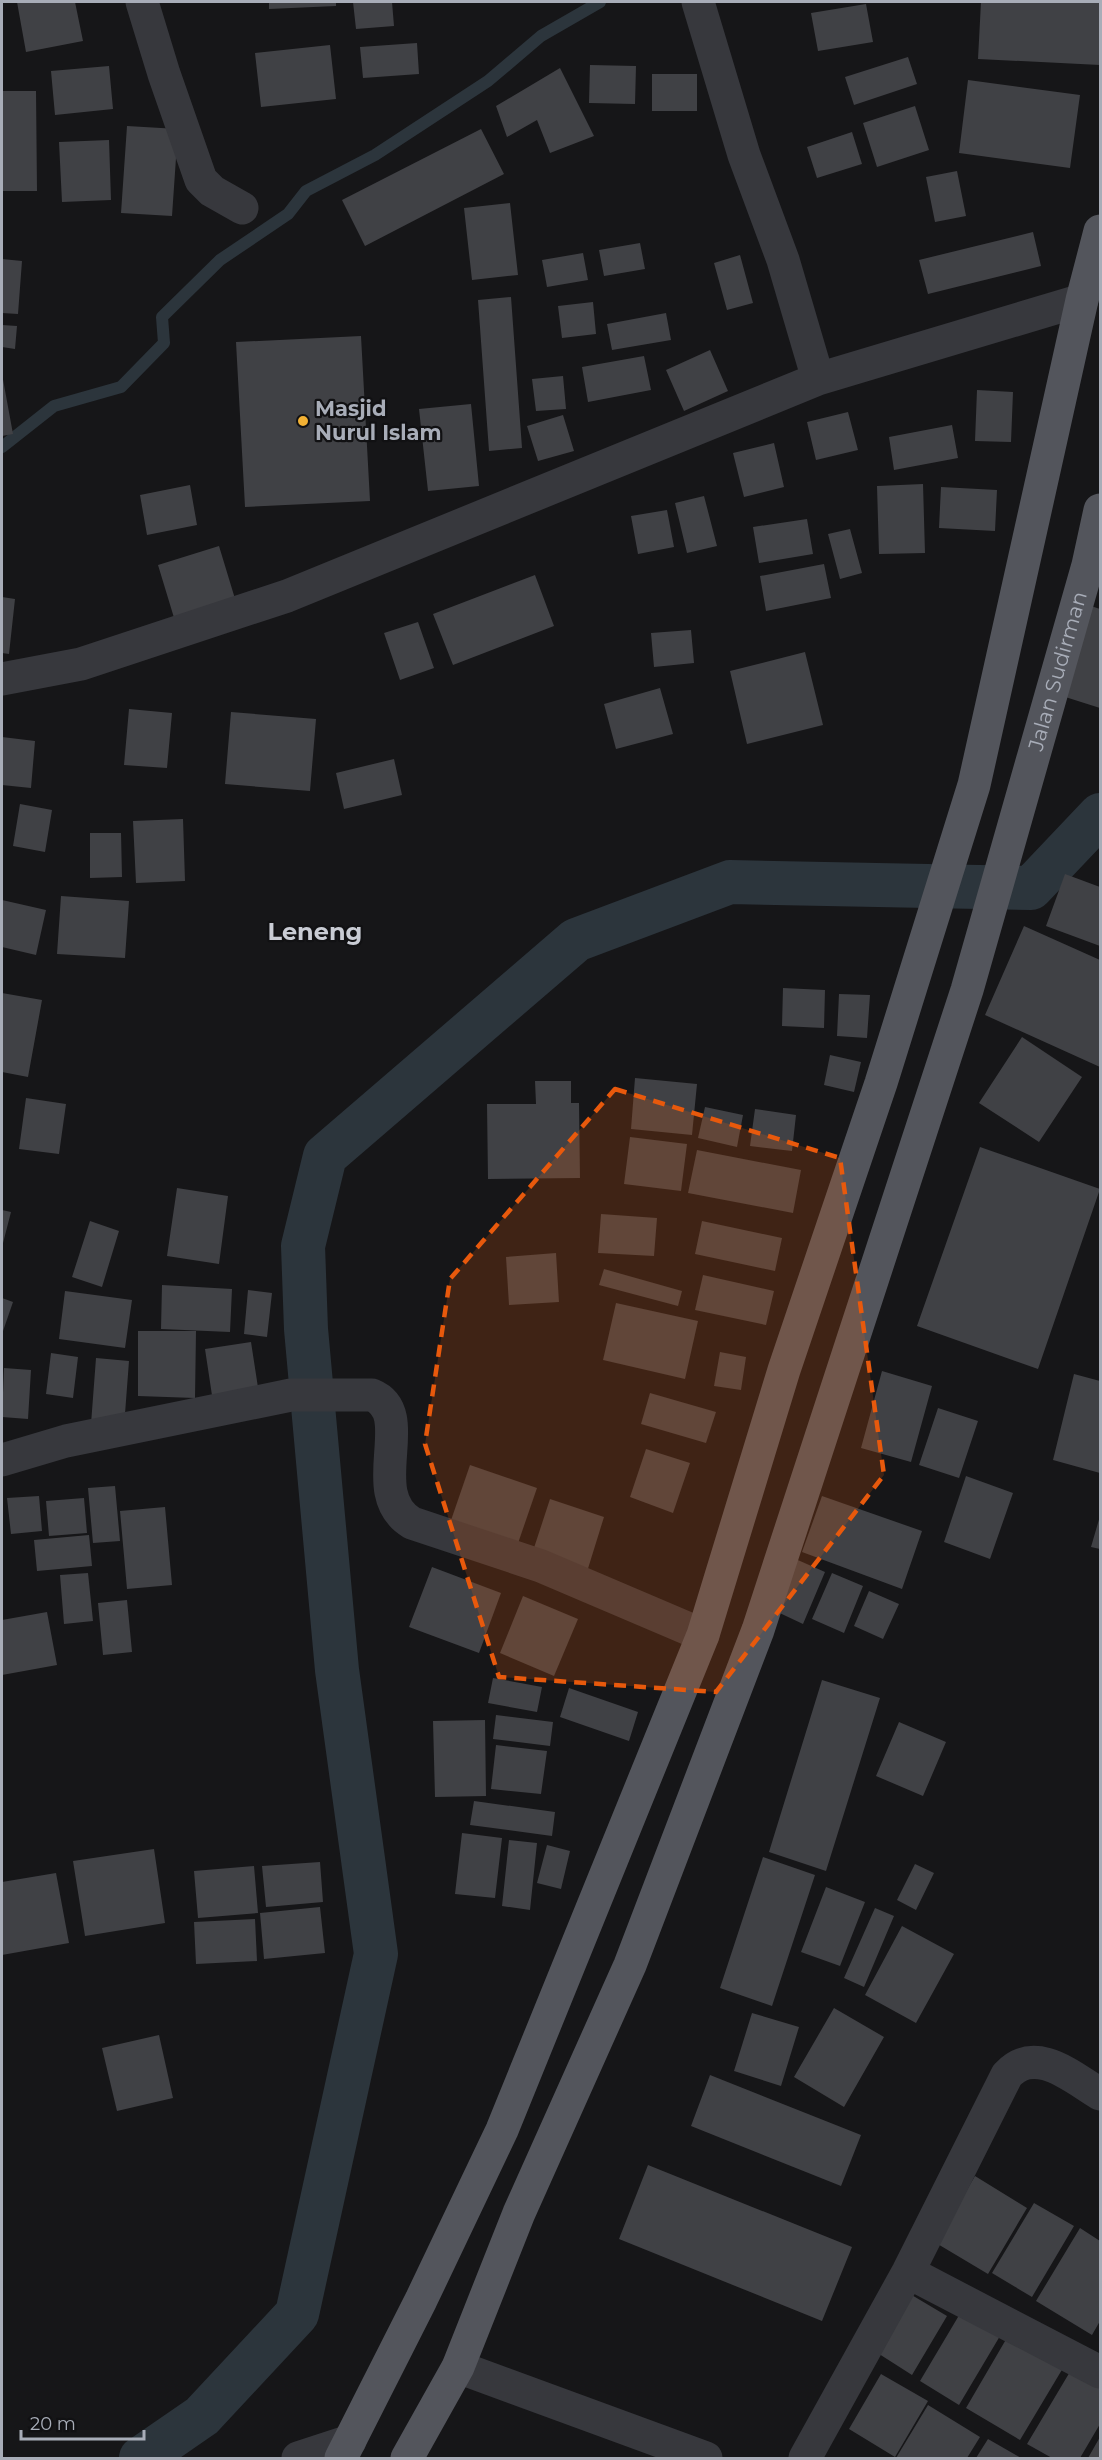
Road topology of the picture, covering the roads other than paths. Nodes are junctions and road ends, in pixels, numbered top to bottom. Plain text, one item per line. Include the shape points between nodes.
1 (142, 2) edge
2 (698, 2) edge
3 (242, 208) dead end
4 (1101, 231) edge
5 (1082, 300) junction
6 (818, 379) junction
7 (1101, 510) edge
8 (2, 679) edge
9 (2, 1460) edge
10 (703, 1635) junction
11 (1101, 2094) edge
12 (908, 2272) junction
13 (458, 2367) junction
14 (1101, 2372) edge
15 (346, 2450) edge
16 (298, 2458) edge
17 (407, 2458) edge
18 (706, 2458) edge
19 (806, 2458) edge

1 - 3 street via 201,180
2 - 6 street
4 - 5 main road
5 - 6 street
5 - 10 main road via 974,785 784,1370
6 - 8 street via 286,596 81,664
7 - 13 main road, Jalan Sudirman via 967,990 758,1630 630,1965 519,2213
9 - 10 street via 66,1441 291,1395 372,1395 384,1401 391,1415 391,1498 401,1517 540,1566
10 - 15 main road via 502,2130
11 - 12 street via 1051,2064 1031,2062 1011,2071
12 - 14 street
12 - 19 street
13 - 17 main road, Jalan Sudirman
13 - 18 street
15 - 16 street

